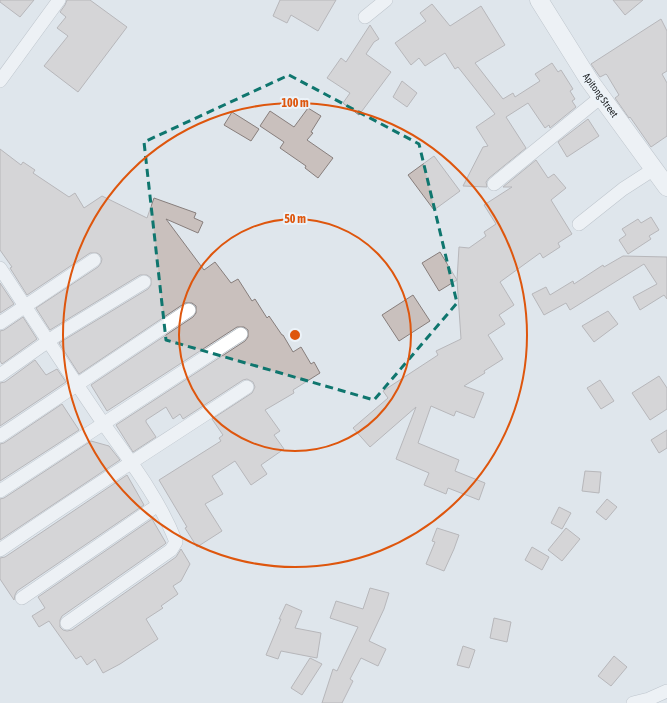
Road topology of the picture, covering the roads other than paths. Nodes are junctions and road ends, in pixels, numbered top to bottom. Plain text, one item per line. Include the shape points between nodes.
1 (60, 0) edge
2 (386, 0) edge
3 (539, 0) edge
4 (365, 17) dead end
5 (0, 80) edge
6 (601, 96) junction
7 (654, 169) junction
8 (494, 184) dead end
9 (667, 188) edge
10 (579, 224) dead end
11 (94, 260) dead end
12 (0, 268) edge
13 (144, 282) dead end
14 (25, 306) junction
15 (189, 310) dead end
16 (0, 323) edge
17 (241, 334) dead end
18 (48, 342) junction
19 (0, 375) edge
20 (77, 384) junction
21 (247, 387) dead end
22 (104, 424) junction
23 (0, 436) edge
24 (132, 463) junction
25 (0, 491) edge
26 (158, 505) junction
27 (0, 550) edge
28 (22, 598) dead end
29 (67, 623) dead end
30 (667, 691) edge
31 (633, 703) edge

1 - 5 street
2 - 4 street
3 - 6 street, Apitong Street
6 - 7 street, Apitong Street
6 - 8 street
7 - 9 street, Apitong Street
7 - 10 street
11 - 14 street
12 - 14 street
13 - 18 street
14 - 16 street
14 - 18 street
15 - 20 street
17 - 22 street
18 - 19 street
18 - 20 street
20 - 22 street
20 - 23 street
21 - 24 street
22 - 24 street
22 - 25 street
24 - 26 street
24 - 27 street
26 - 28 street
26 - 29 street via 170,525 176,542 171,550
30 - 31 street

